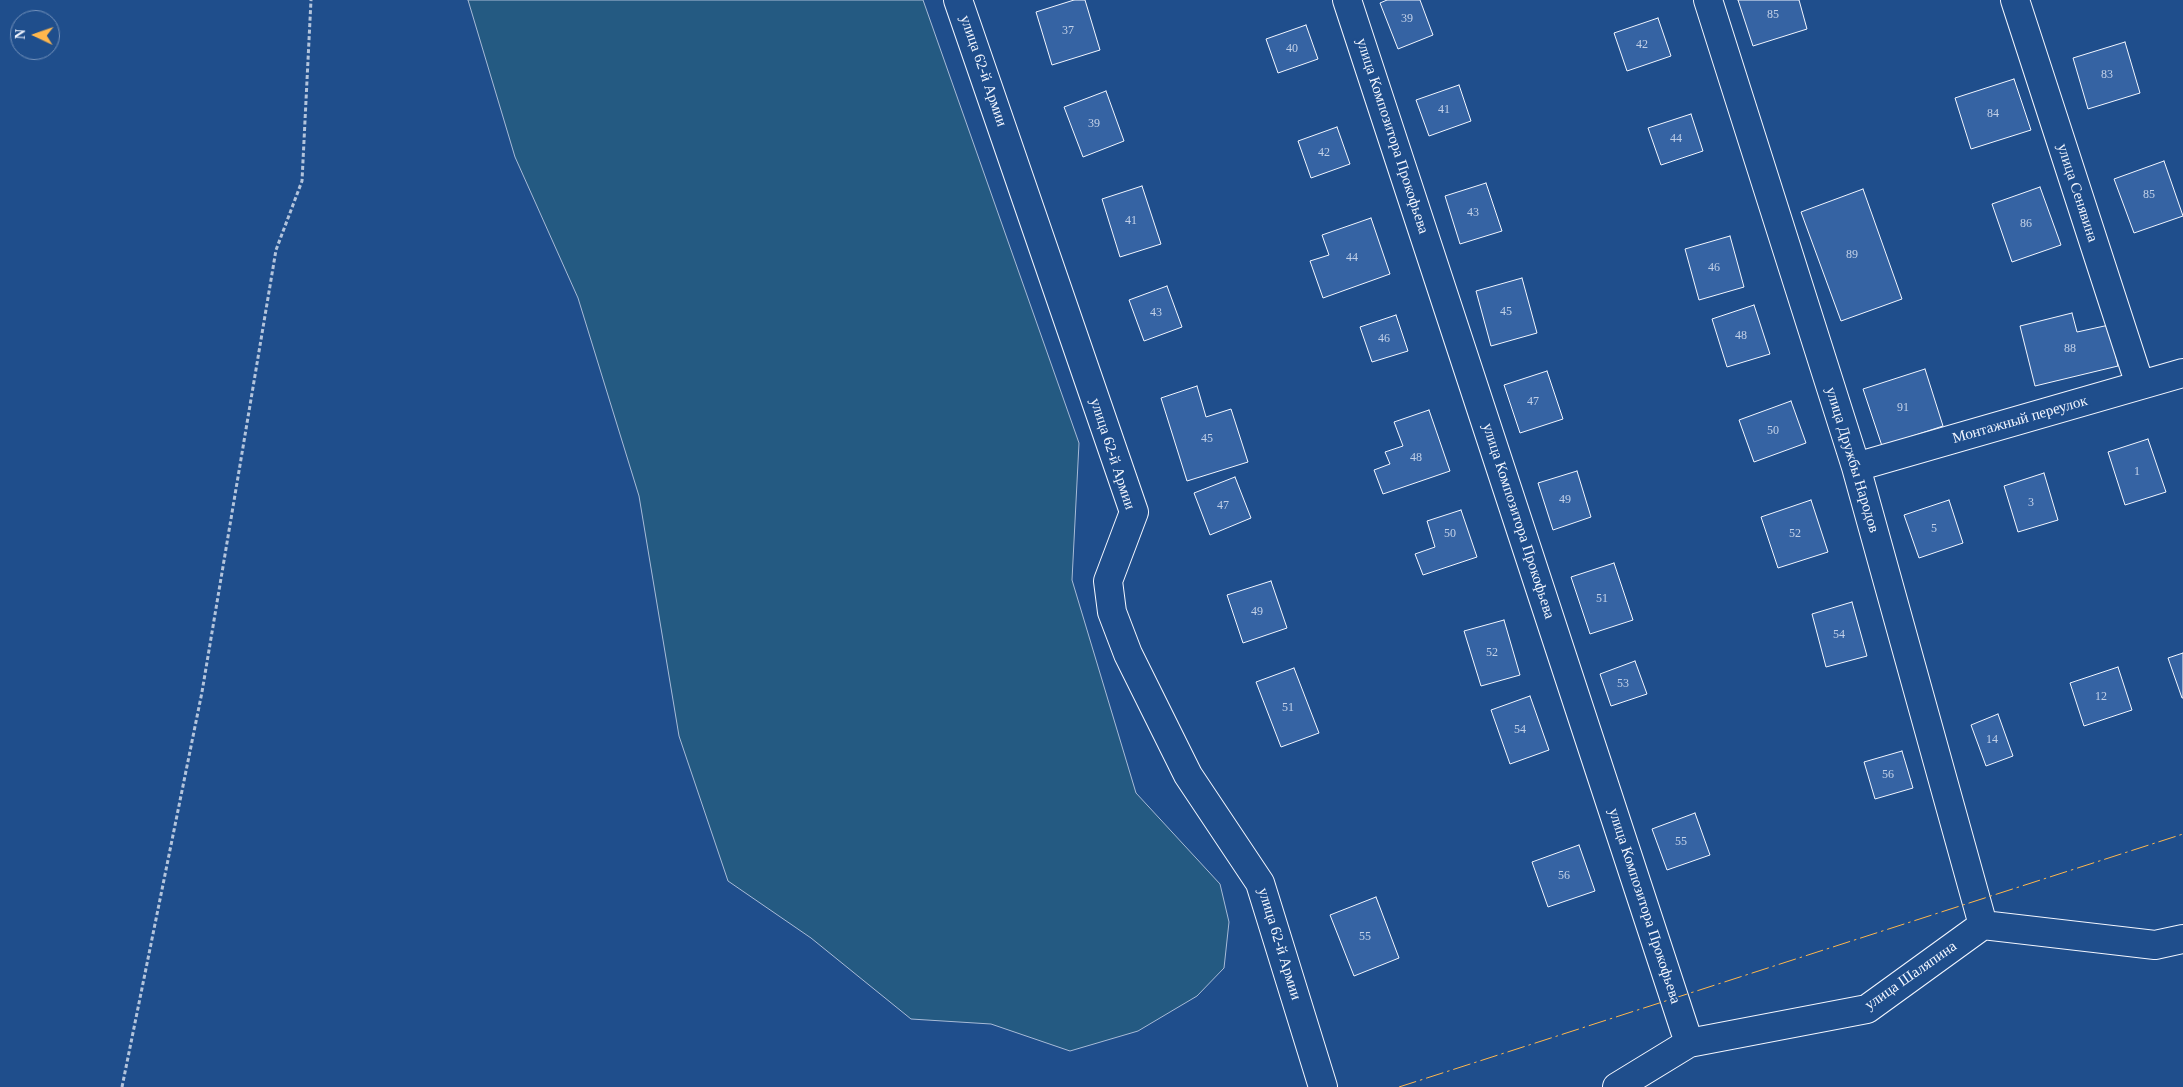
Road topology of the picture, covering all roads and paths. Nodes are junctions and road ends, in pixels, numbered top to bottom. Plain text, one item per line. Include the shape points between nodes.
1 (311, 0) edge
2 (958, 0) edge
3 (1348, 0) edge
4 (1708, 0) edge
5 (2015, 0) edge
6 (2183, 373) edge
7 (2140, 385) junction
8 (1856, 467) junction
9 (1983, 925) junction
10 (2183, 939) edge
11 (1688, 1043) junction
12 (122, 1087) edge
13 (1323, 1087) edge
14 (1617, 1087) edge

1 - 12 path via 302,181 276,250 202,692
2 - 13 street, улица 62-й Армии via 1134,512 1108,581 1112,612 1128,654 1188,775 1260,883
3 - 11 street, улица Композитора Прокофьева
4 - 8 street, улица Дружбы Народов
5 - 7 street, улица Сенявина
6 - 7 street, Монтажный переулок
7 - 8 street, Монтажный переулок
8 - 9 street, улица Дружбы Народов
9 - 10 street via 2155,945
9 - 11 street, улица Шаляпина via 1868,1009
11 - 14 street, улица Шаляпина

